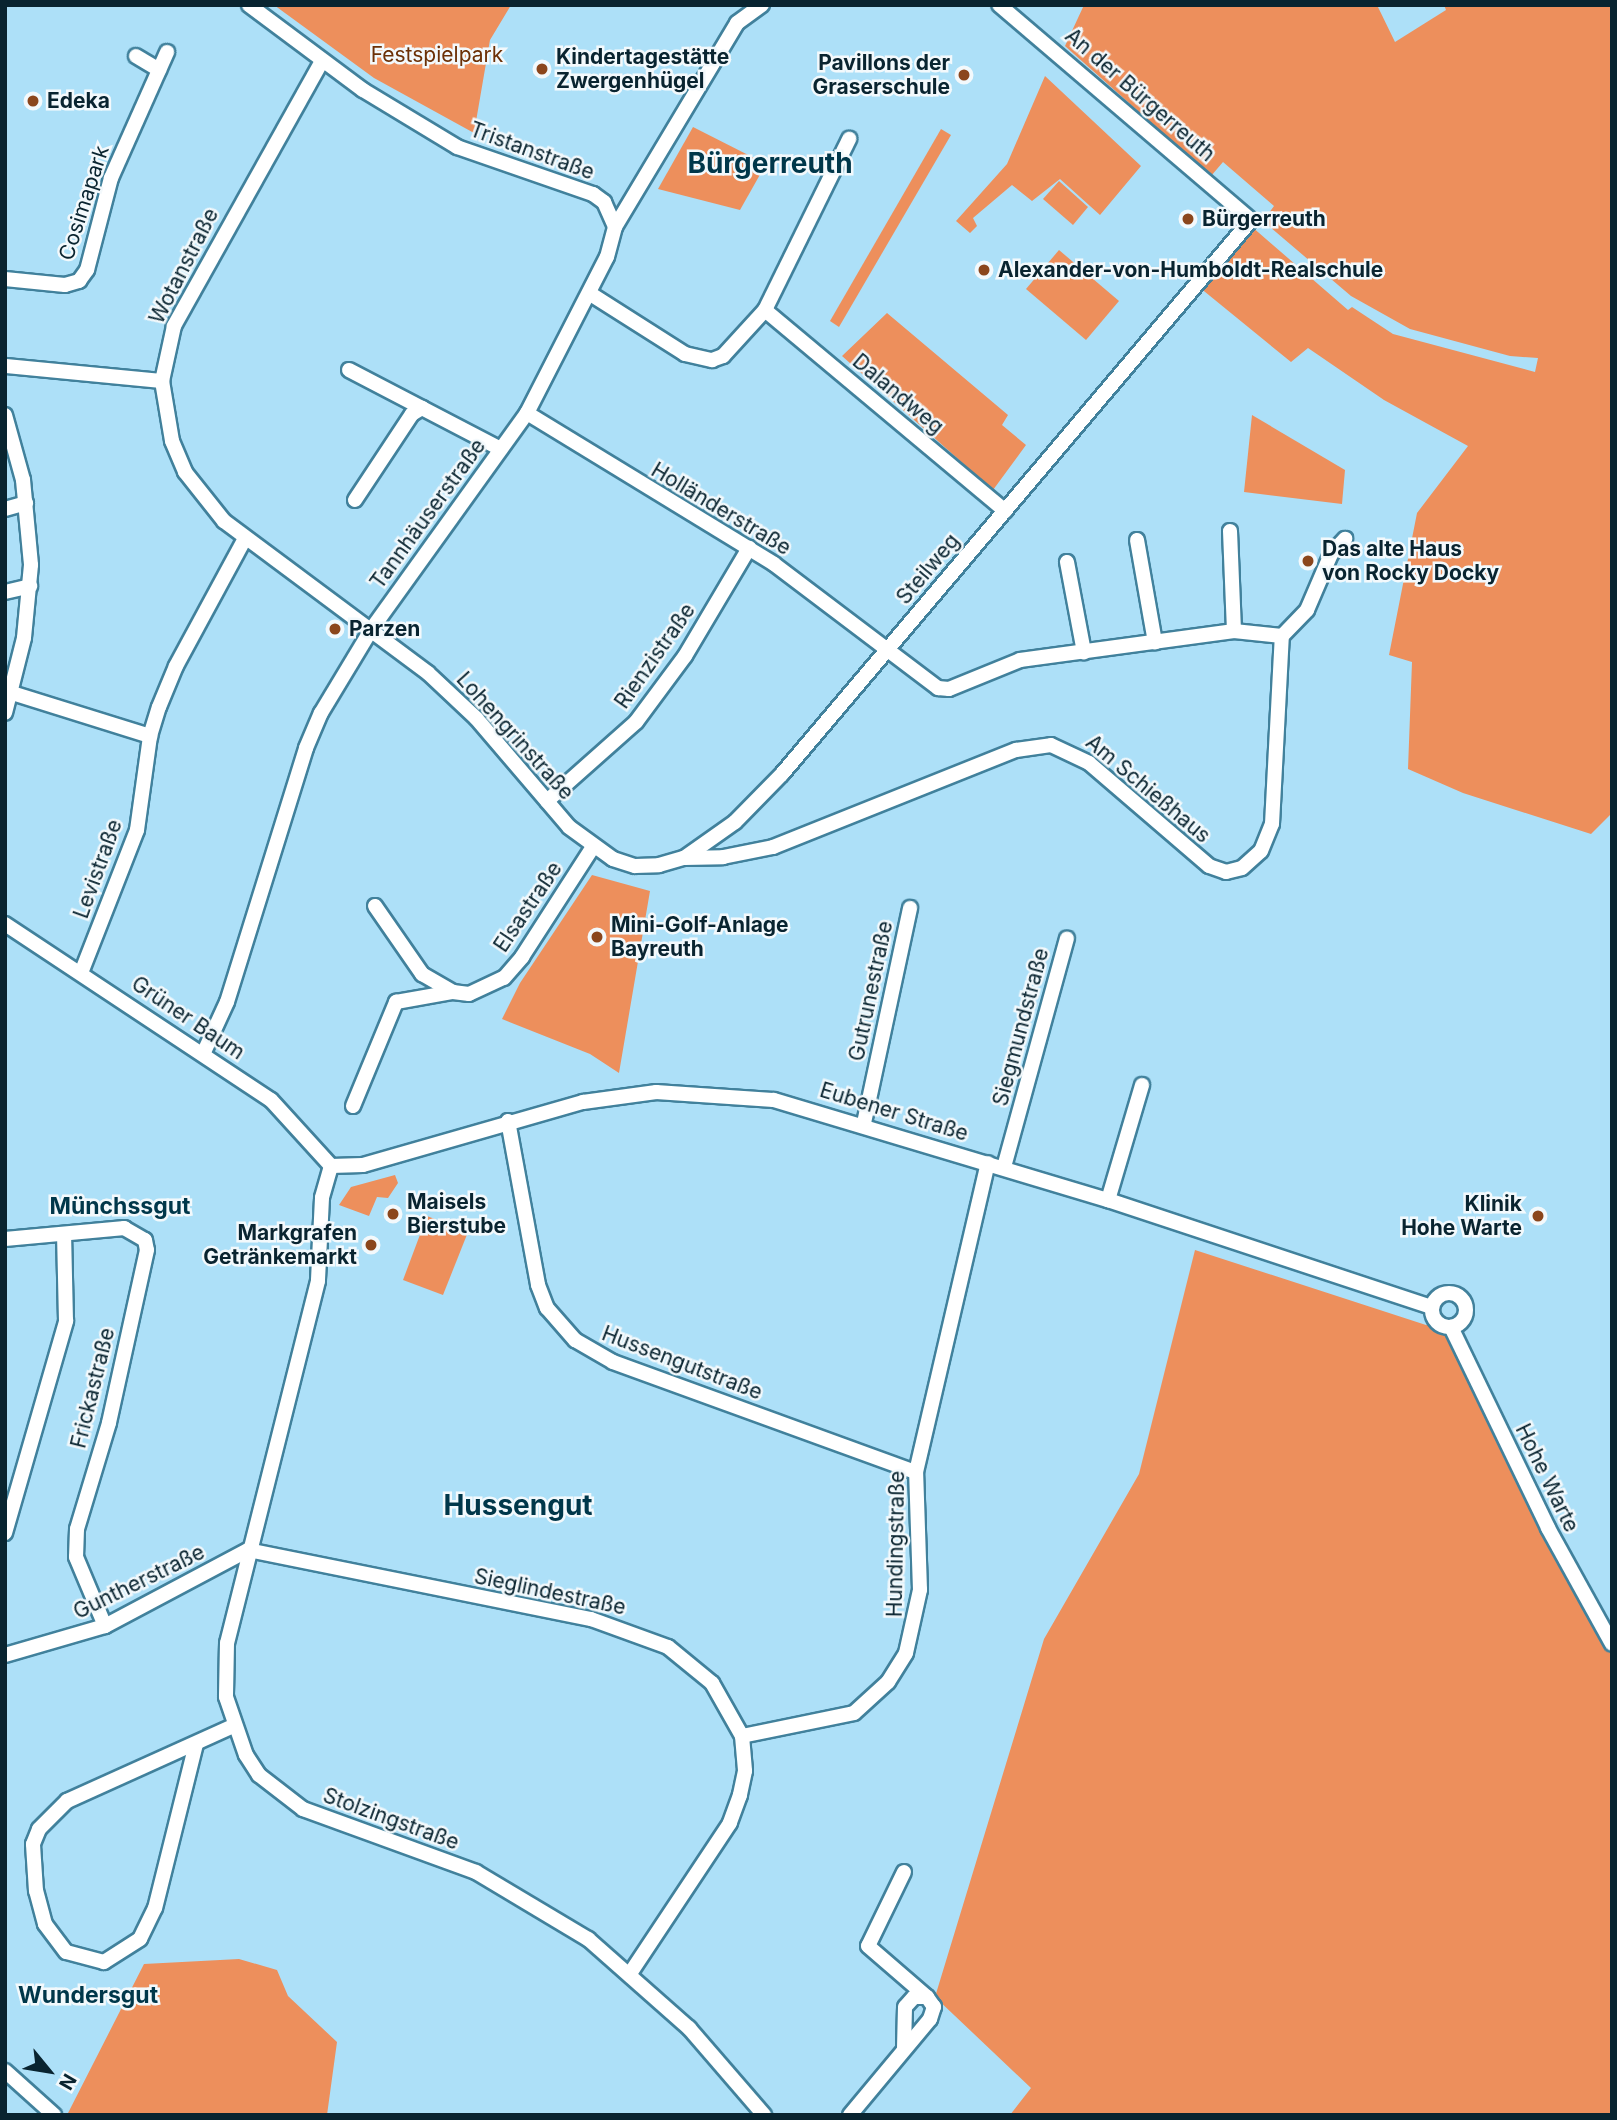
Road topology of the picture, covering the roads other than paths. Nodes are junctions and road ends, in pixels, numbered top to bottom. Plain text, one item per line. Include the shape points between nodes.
1 (249, 5) edge
2 (762, 5) edge
3 (999, 5) edge
4 (167, 52) dead end
5 (136, 56) dead end
6 (322, 61) junction
7 (159, 70) junction
8 (849, 139) dead end
9 (1251, 220) joint
10 (615, 227) junction
11 (5, 279) edge
12 (589, 293) junction
13 (765, 310) junction
14 (5, 366) edge
15 (349, 370) dead end
16 (162, 381) junction
17 (422, 408) junction
18 (527, 412) junction
19 (5, 415) edge
20 (501, 449) junction
21 (355, 500) dead end
22 (26, 503) junction
23 (5, 509) edge
24 (1005, 511) junction
25 (1230, 531) dead end
26 (1345, 539) dead end
27 (244, 540) junction
28 (1137, 540) dead end
29 (749, 548) junction
30 (1067, 562) dead end
31 (30, 586) junction
32 (5, 592) edge
33 (372, 630) junction
34 (1234, 631) junction
35 (1282, 636) junction
36 (1155, 642) junction
37 (886, 651) junction
38 (1084, 652) junction
39 (12, 693) junction
40 (5, 713) edge
41 (150, 736) junction
42 (547, 801) junction
43 (593, 848) junction
44 (684, 858) junction
45 (375, 906) dead end
46 (910, 908) dead end
47 (5, 924) edge
48 (1067, 939) dead end
49 (81, 973) junction
50 (453, 992) junction
51 (204, 1052) junction
52 (1142, 1085) dead end
53 (353, 1105) dead end
54 (508, 1121) junction
55 (864, 1124) junction
56 (988, 1163) junction
57 (331, 1166) junction
58 (1004, 1167) junction
59 (1108, 1200) junction
60 (64, 1235) junction
61 (5, 1239) edge
62 (1432, 1307) junction
63 (1451, 1328) junction
64 (916, 1472) junction
65 (5, 1533) edge
66 (248, 1550) junction
67 (105, 1626) junction
68 (1612, 1644) edge
69 (5, 1654) edge
70 (233, 1726) junction
71 (742, 1736) junction
72 (196, 1744) junction
73 (904, 1872) dead end
74 (631, 1972) junction
75 (927, 1997) junction
76 (904, 2048) junction
77 (5, 2071) edge
78 (54, 2115) edge
79 (764, 2115) edge
80 (850, 2115) edge

1 - 6 street, Tristanstraße
2 - 10 street, Tannhäuserstraße via 737,23
3 - 9 street, An der Bürgerreuth
4 - 7 street, Cosimapark
5 - 7 street
6 - 10 street, Tristanstraße via 457,146 593,194 604,202
6 - 16 street, Wotanstraße via 187,296 167,349
7 - 11 street, Cosimapark via 111,178 87,270 79,281 65,285
8 - 13 street via 806,235
9 - 24 street, Steilweg
10 - 12 street, Tannhäuserstraße
12 - 13 street via 697,359 723,356
12 - 18 street, Tannhäuserstraße
13 - 24 street, Dalandweg
14 - 16 street
15 - 17 street
16 - 27 street, Wotanstraße via 172,441 185,472 204,500
17 - 20 street
17 - 21 street via 412,414
18 - 20 street, Tannhäuserstraße
18 - 29 street, Holländerstraße
19 - 22 street
20 - 33 street, Tannhäuserstraße
22 - 23 street
22 - 31 street
24 - 37 street, Steilweg
25 - 34 street
26 - 35 street via 1331,554 1307,610
27 - 33 street, Wotanstraße
27 - 41 street, Levistraße via 176,666
28 - 36 street
29 - 37 street, Holländerstraße
29 - 42 street, Rienzistraße via 685,656 643,714
30 - 38 street
31 - 32 street
31 - 39 street
33 - 42 street, Lohengrinstraße via 476,718
33 - 51 street, Tannhäuserstraße via 321,713 306,748 227,1002
34 - 35 street
34 - 36 street
35 - 44 street, Am Schießhaus via 1272,824 1261,851 1242,868 1226,872 1209,866 1089,763 1051,745 1016,750 773,847 723,857
36 - 38 street
37 - 38 street, Holländerstraße via 931,685 944,689 1020,660
37 - 44 street, Steilweg via 734,822
39 - 40 street
39 - 41 street
41 - 49 street, Levistraße via 137,830
42 - 43 street, Lohengrinstraße
43 - 44 street, Steilweg via 635,866
43 - 50 street, Elsastraße via 504,978 469,993
45 - 50 street via 422,974
46 - 55 street, Gutrunestraße
47 - 49 street, Grüner Baum
48 - 58 street, Siegmundstraße
49 - 51 street, Grüner Baum
50 - 53 street, Elsastraße via 397,1002
51 - 57 street, Grüner Baum via 271,1100
52 - 59 street
54 - 55 street, Eubener Straße via 583,1102 656,1092 774,1100
54 - 57 street, Eubener Straße via 363,1165
54 - 64 street, Hussengutstraße via 538,1285 547,1308 575,1340 613,1362
55 - 56 street, Eubener Straße
56 - 58 street, Eubener Straße
56 - 64 street, Hundingstraße
57 - 66 street, Stolzingstraße via 322,1198 323,1249 317,1289
58 - 59 street, Eubener Straße
59 - 62 street, Eubener Straße
60 - 61 street, Frickastraße
60 - 65 street via 66,1321
60 - 67 street, Frickastraße via 124,1228 145,1240 147,1250 109,1423 77,1528 76,1557
62 - 63 street, Hohe Warte via 1434,1320
62 - 63 street via 1447,1293 1462,1298 1466,1315
63 - 68 street, Hohe Warte via 1548,1528
64 - 71 street, Hundingstraße via 919,1603 914,1635 899,1667 854,1713
66 - 67 street, Guntherstraße
66 - 70 street, Stolzingstraße via 225,1669
66 - 71 street, Sieglindestraße via 630,1630 668,1647 696,1668 727,1706
67 - 69 street, Guntherstraße
70 - 72 street
70 - 74 street, Stolzingstraße via 259,1775 303,1809 476,1872 581,1934
71 - 74 street, Sieglindestraße via 745,1770 730,1823
72 - 72 street via 67,1801 39,1829 33,1844 33,1868 46,1924 66,1952 93,1963 125,1953 147,1928
73 - 75 street via 868,1946
74 - 79 street, Stolzingstraße via 689,2028
75 - 76 street via 933,2002 932,2014
75 - 76 street via 914,1997 905,2007
76 - 80 street
77 - 78 street

